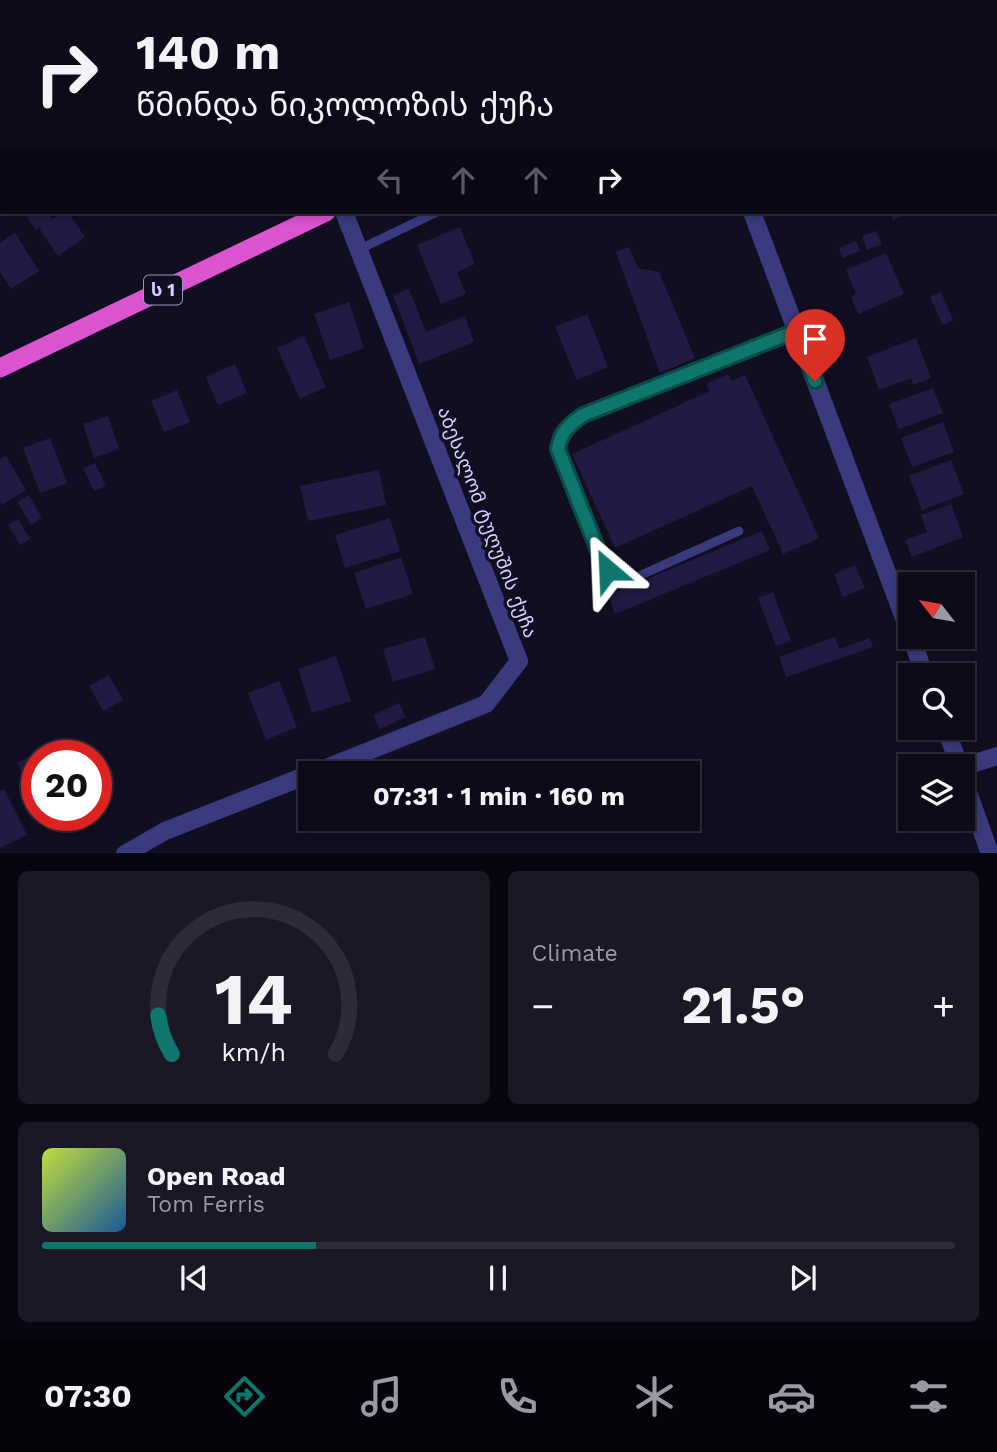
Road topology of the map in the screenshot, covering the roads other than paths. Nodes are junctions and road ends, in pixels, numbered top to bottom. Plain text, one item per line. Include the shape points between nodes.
1 (322, 214) edge
2 (345, 214) edge
3 (433, 214) edge
4 (752, 214) edge
5 (359, 249) junction
6 (796, 331) junction
7 (0, 369) edge
8 (739, 531) dead end
9 (898, 604) edge
10 (997, 756) edge
11 (343, 761) edge
12 (975, 763) edge
13 (298, 779) edge
14 (975, 811) edge
15 (125, 853) edge
16 (990, 853) edge

1 - 7 highway, ს 1
2 - 5 street, აბესალომ ტუღუშის ქუჩა
3 - 5 lane
4 - 6 street
5 - 11 street, აბესალომ ტუღუშის ქუჩა via 519,661 486,704
6 - 8 lane via 583,415 561,435 558,449 599,553 608,570 620,579 630,580
6 - 9 street
10 - 12 street
13 - 15 street, აბესალომ ტუღუშის ქუჩა via 165,831
14 - 16 street

